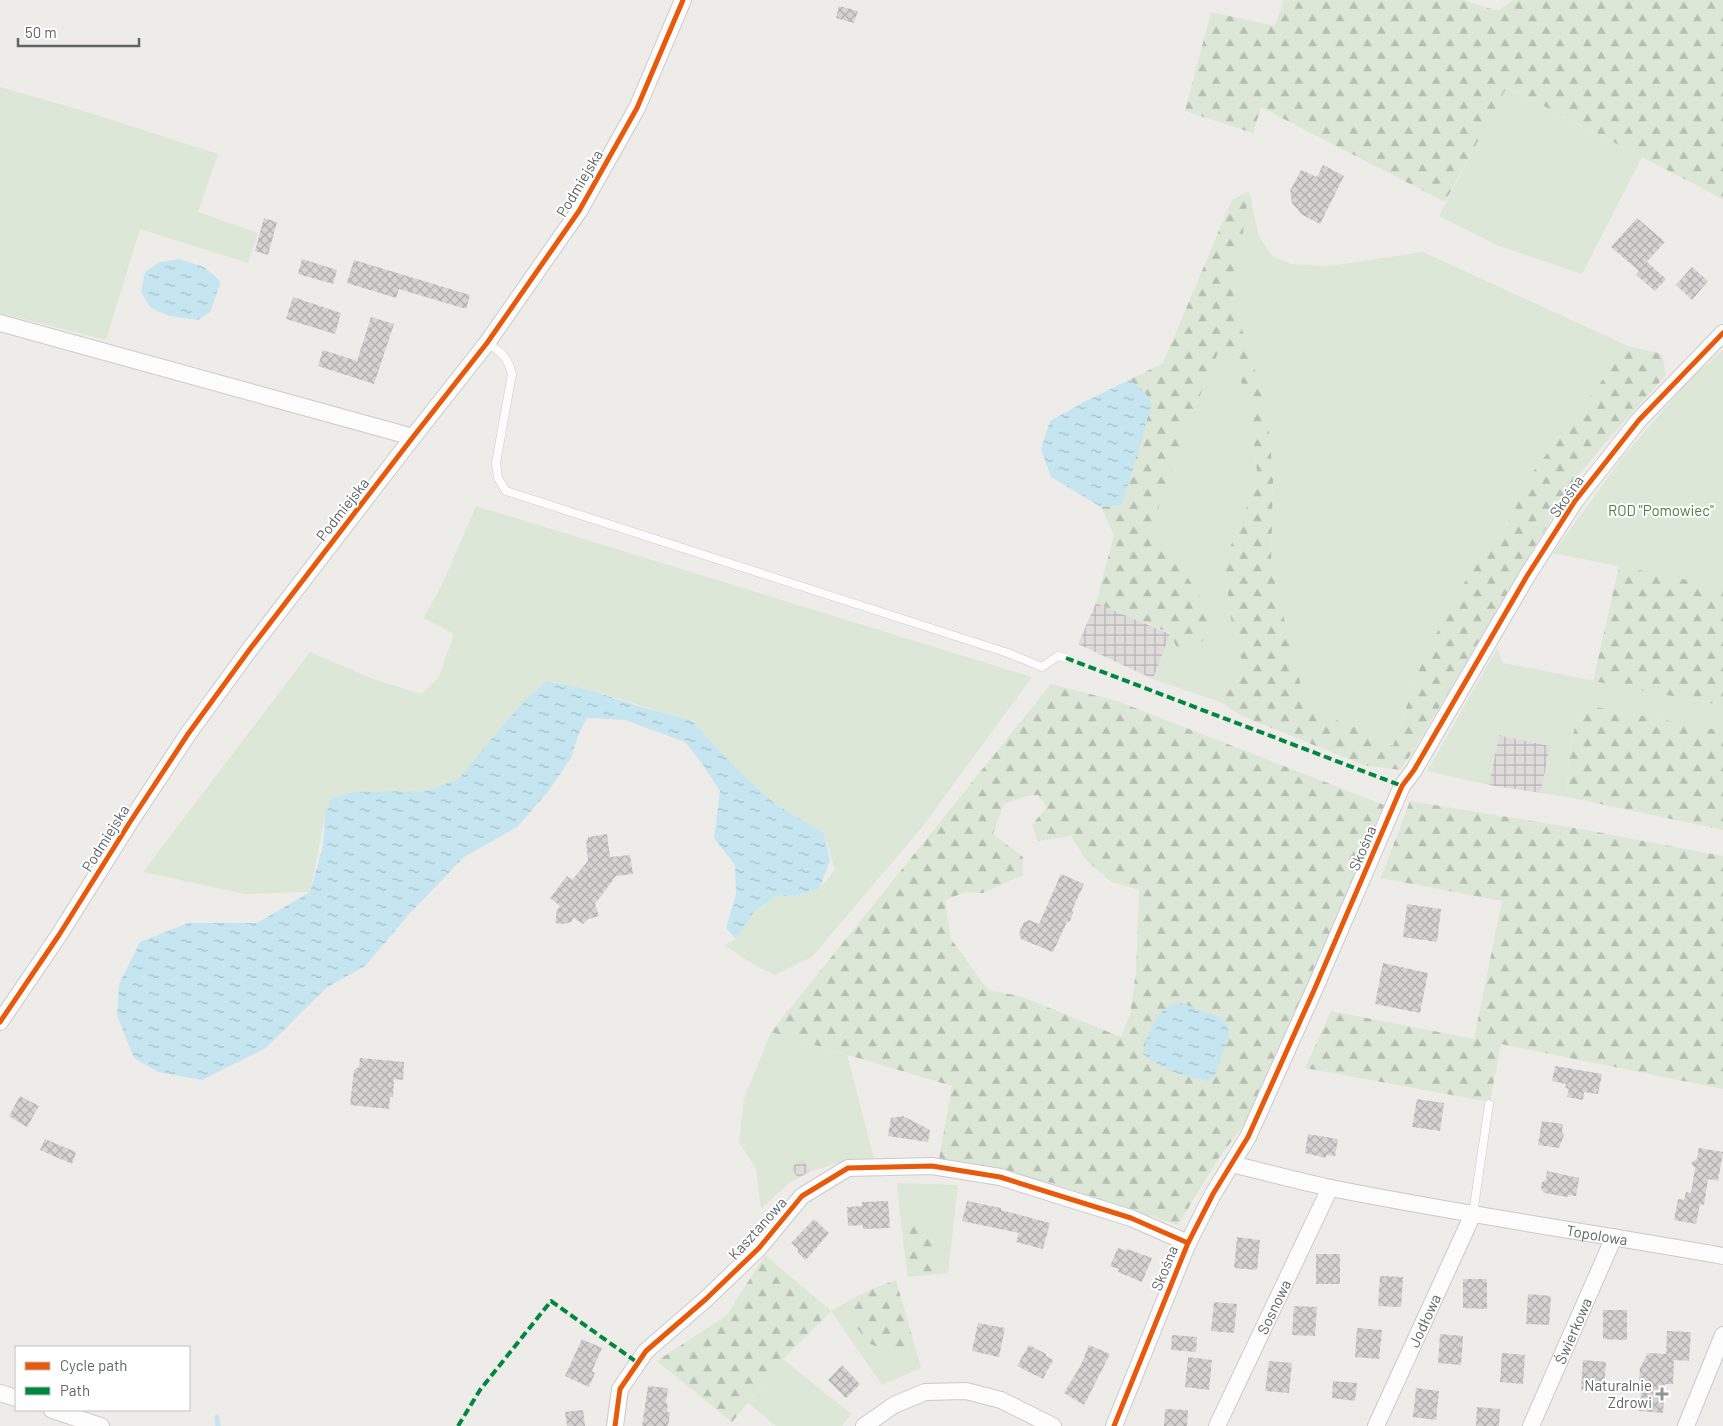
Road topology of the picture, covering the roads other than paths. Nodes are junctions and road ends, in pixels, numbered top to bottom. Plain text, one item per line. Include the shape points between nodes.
1 (683, 0) edge
2 (0, 323) edge
3 (1723, 333) edge
4 (487, 343) junction
5 (413, 437) junction
6 (1066, 658) dead end
7 (0, 1022) edge
8 (1488, 1104) dead end
9 (1232, 1164) junction
10 (1330, 1188) junction
11 (1473, 1214) junction
12 (1614, 1237) junction
13 (1188, 1242) junction
14 (1723, 1256) edge
15 (1723, 1335) edge
16 (0, 1393) edge
17 (15, 1398) edge
18 (55, 1411) edge
19 (101, 1426) edge
20 (615, 1426) edge
21 (864, 1426) edge
22 (1053, 1426) edge
23 (1114, 1426) edge
24 (1217, 1426) edge
25 (1376, 1426) edge
26 (1531, 1426) edge
27 (1686, 1426) edge

1 - 4 street, Podmiejska via 638,108 579,211
2 - 5 street
3 - 9 street, Skośna via 1639,420 1575,501 1402,786 1248,1138
4 - 5 street, Podmiejska
4 - 6 lane via 508,360 512,374 496,463 498,478 506,491 1042,667 1058,656
5 - 7 street, Podmiejska via 188,734
8 - 11 lane
9 - 10 street, Topolowa
9 - 13 street, Skośna
10 - 11 street, Topolowa
10 - 24 street, Sosnowa
11 - 12 street, Topolowa
11 - 25 street, Jodłowa
12 - 14 street, Topolowa
12 - 26 street, Świerkowa
13 - 20 street, Kasztanowa via 1131,1218 1000,1177 932,1166 848,1168 802,1196 759,1248 646,1351 620,1389
13 - 23 street, Skośna
15 - 27 street
16 - 17 street
18 - 19 street
21 - 22 street via 894,1405 925,1392 966,1391 1001,1400

